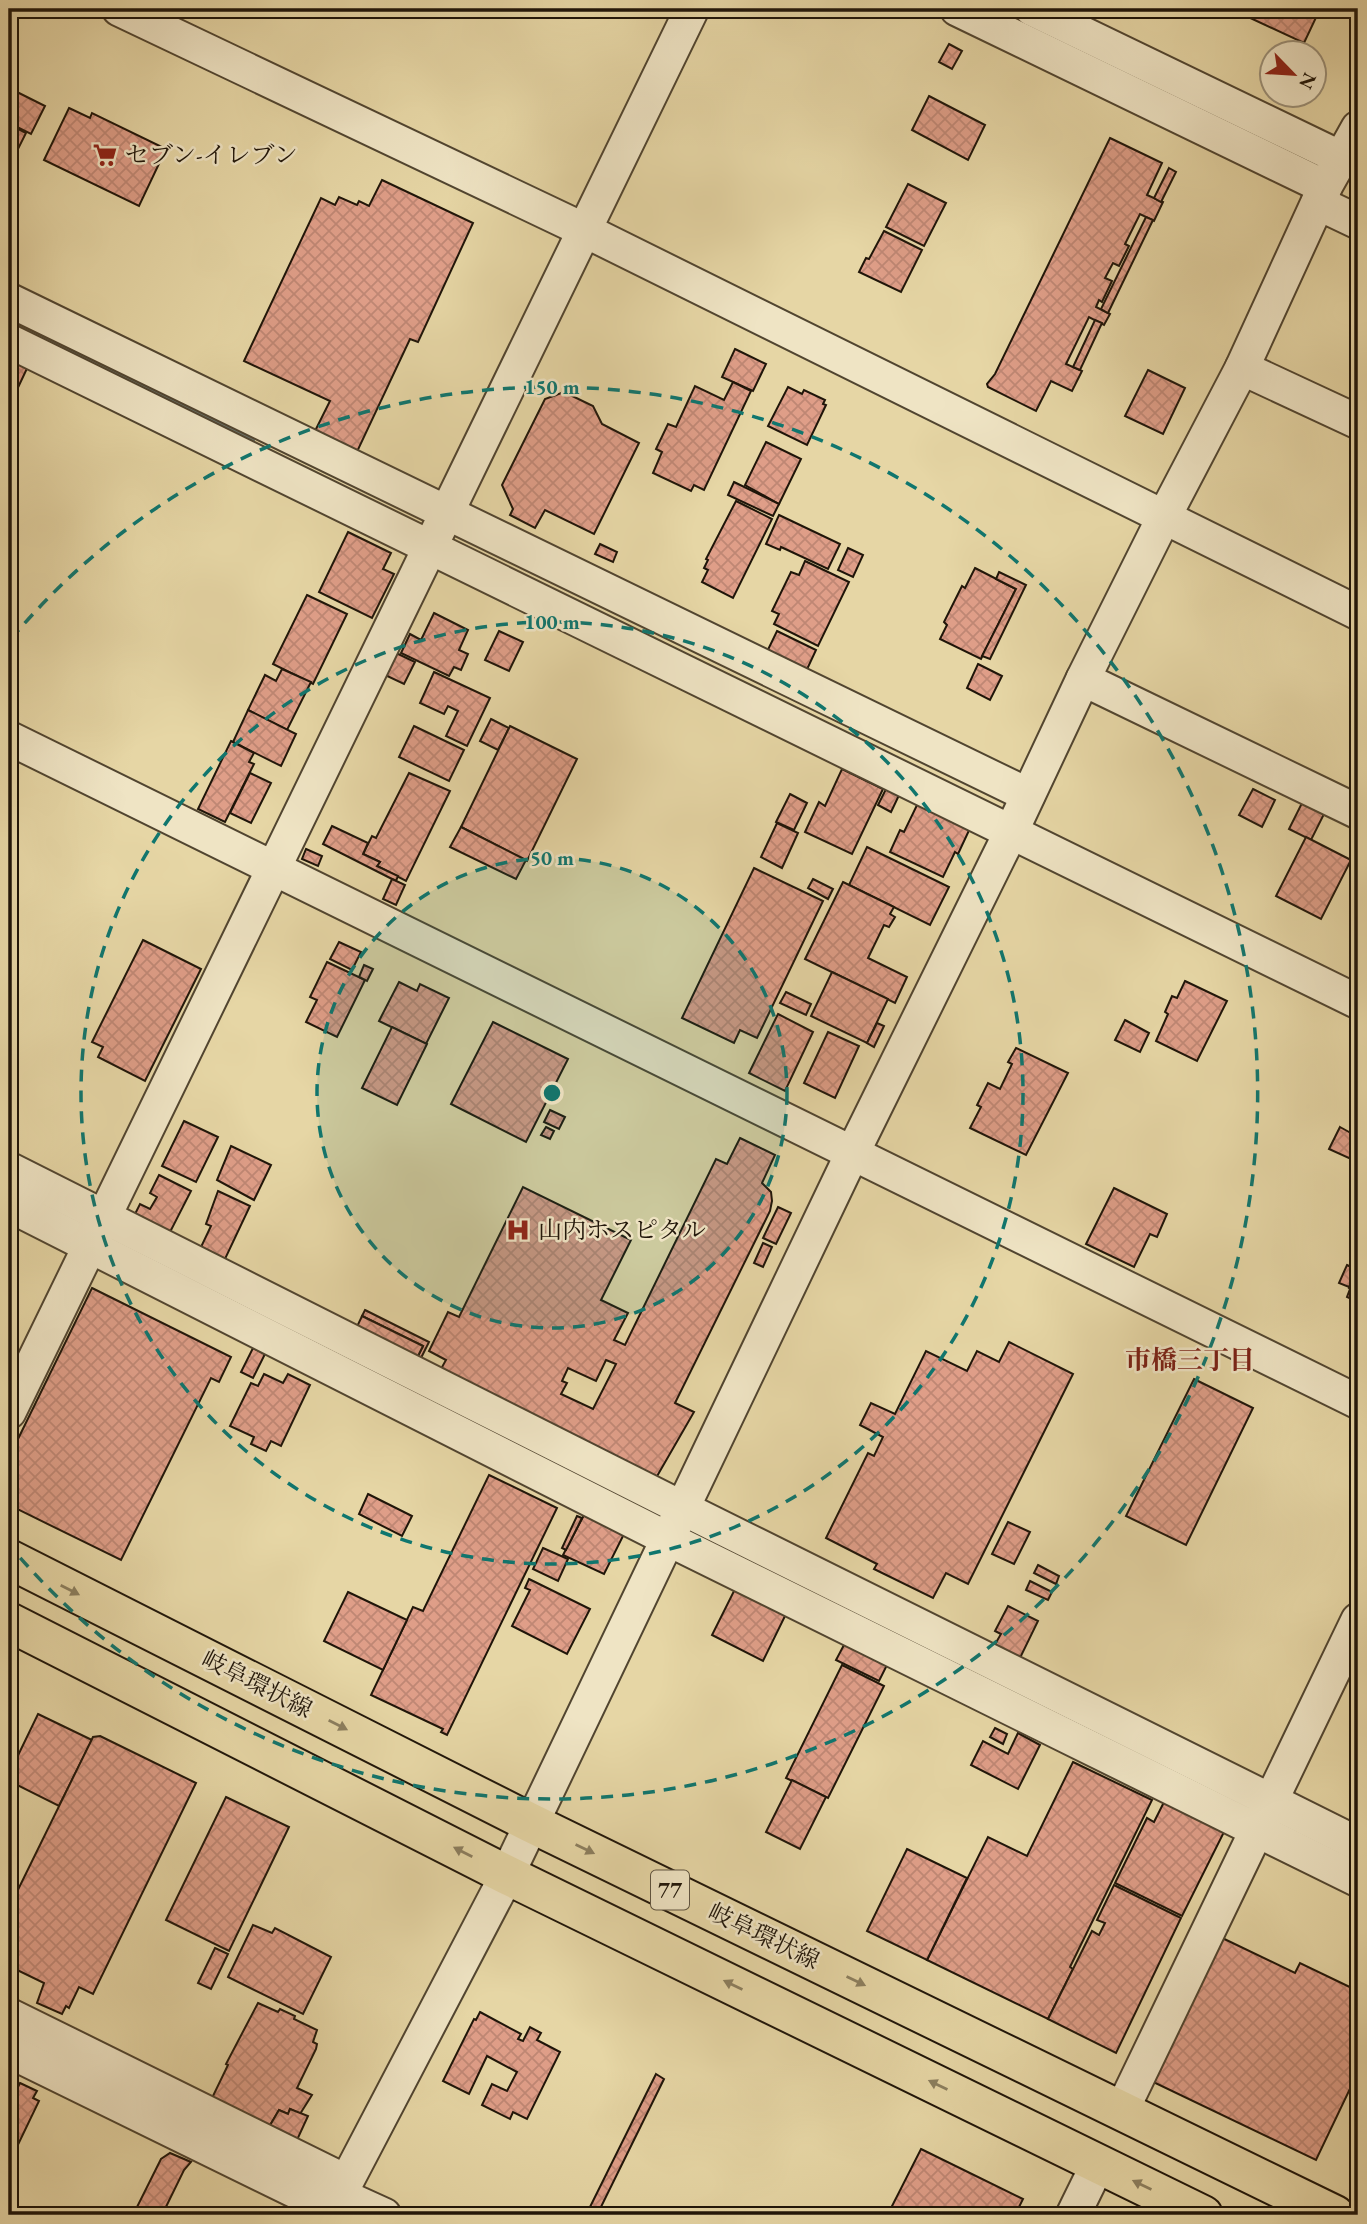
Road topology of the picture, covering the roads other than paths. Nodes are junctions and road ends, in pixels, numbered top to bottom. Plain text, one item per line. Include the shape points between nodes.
1 (119, 9) edge
2 (692, 9) edge
3 (957, 9) edge
4 (1032, 9) edge
5 (1358, 128) edge
6 (1343, 159) junction
7 (1322, 195) junction
8 (1358, 222) edge
9 (584, 230) junction
10 (9, 300) edge
11 (9, 341) edge
12 (1242, 368) junction
13 (1358, 422) edge
14 (446, 513) junction
15 (1164, 517) junction
16 (430, 546) junction
17 (1358, 613) edge
18 (1083, 679) junction
19 (9, 738) edge
20 (1028, 795) junction
21 (1358, 812) edge
22 (1011, 832) junction
23 (274, 867) junction
24 (1358, 1002) edge
25 (853, 1152) junction
26 (9, 1169) edge
27 (9, 1205) edge
28 (97, 1231) junction
29 (1358, 1402) edge
30 (9, 1412) edge
31 (682, 1508) junction
32 (668, 1539) junction
33 (9, 1559) edge
34 (1358, 1620) edge
35 (9, 1622) edge
36 (1263, 1816) junction
37 (531, 1823) junction
38 (1358, 1844) edge
39 (507, 1875) junction
40 (1358, 1880) edge
41 (9, 2015) edge
42 (9, 2051) edge
43 (1122, 2110) junction
44 (1098, 2164) junction
45 (336, 2200) edge
46 (384, 2215) edge
47 (1073, 2215) edge
48 (1203, 2215) edge
49 (1335, 2215) edge

1 - 9 street
2 - 9 street
3 - 7 street
4 - 6 street
5 - 6 street
6 - 7 street
7 - 8 street
7 - 12 street
9 - 14 street
9 - 15 street
10 - 14 street
11 - 16 street
12 - 13 street
12 - 15 street
14 - 16 street
14 - 20 street
15 - 17 street
15 - 18 street
16 - 22 street
16 - 23 street
18 - 20 street
18 - 21 street
19 - 23 street
20 - 22 street
22 - 24 street
22 - 25 street
23 - 25 street
23 - 28 street
25 - 29 street
25 - 31 street
26 - 28 street
27 - 28 street
28 - 30 street
28 - 31 street
28 - 32 street
31 - 32 street
31 - 36 street
32 - 36 street
32 - 37 street
33 -> 37 main road, 岐阜環状線 / 77
34 - 36 street
39 -> 35 main road, 77
36 - 38 street
36 - 40 street
36 - 43 street
37 - 39 street
37 -> 43 main road, 岐阜環状線 / 77
44 -> 39 main road, 77
39 - 45 street
41 - 45 street
42 - 45 street
43 - 49 main road, 岐阜環状線 / 77
44 - 47 street
48 -> 44 main road, 77
45 - 46 street

